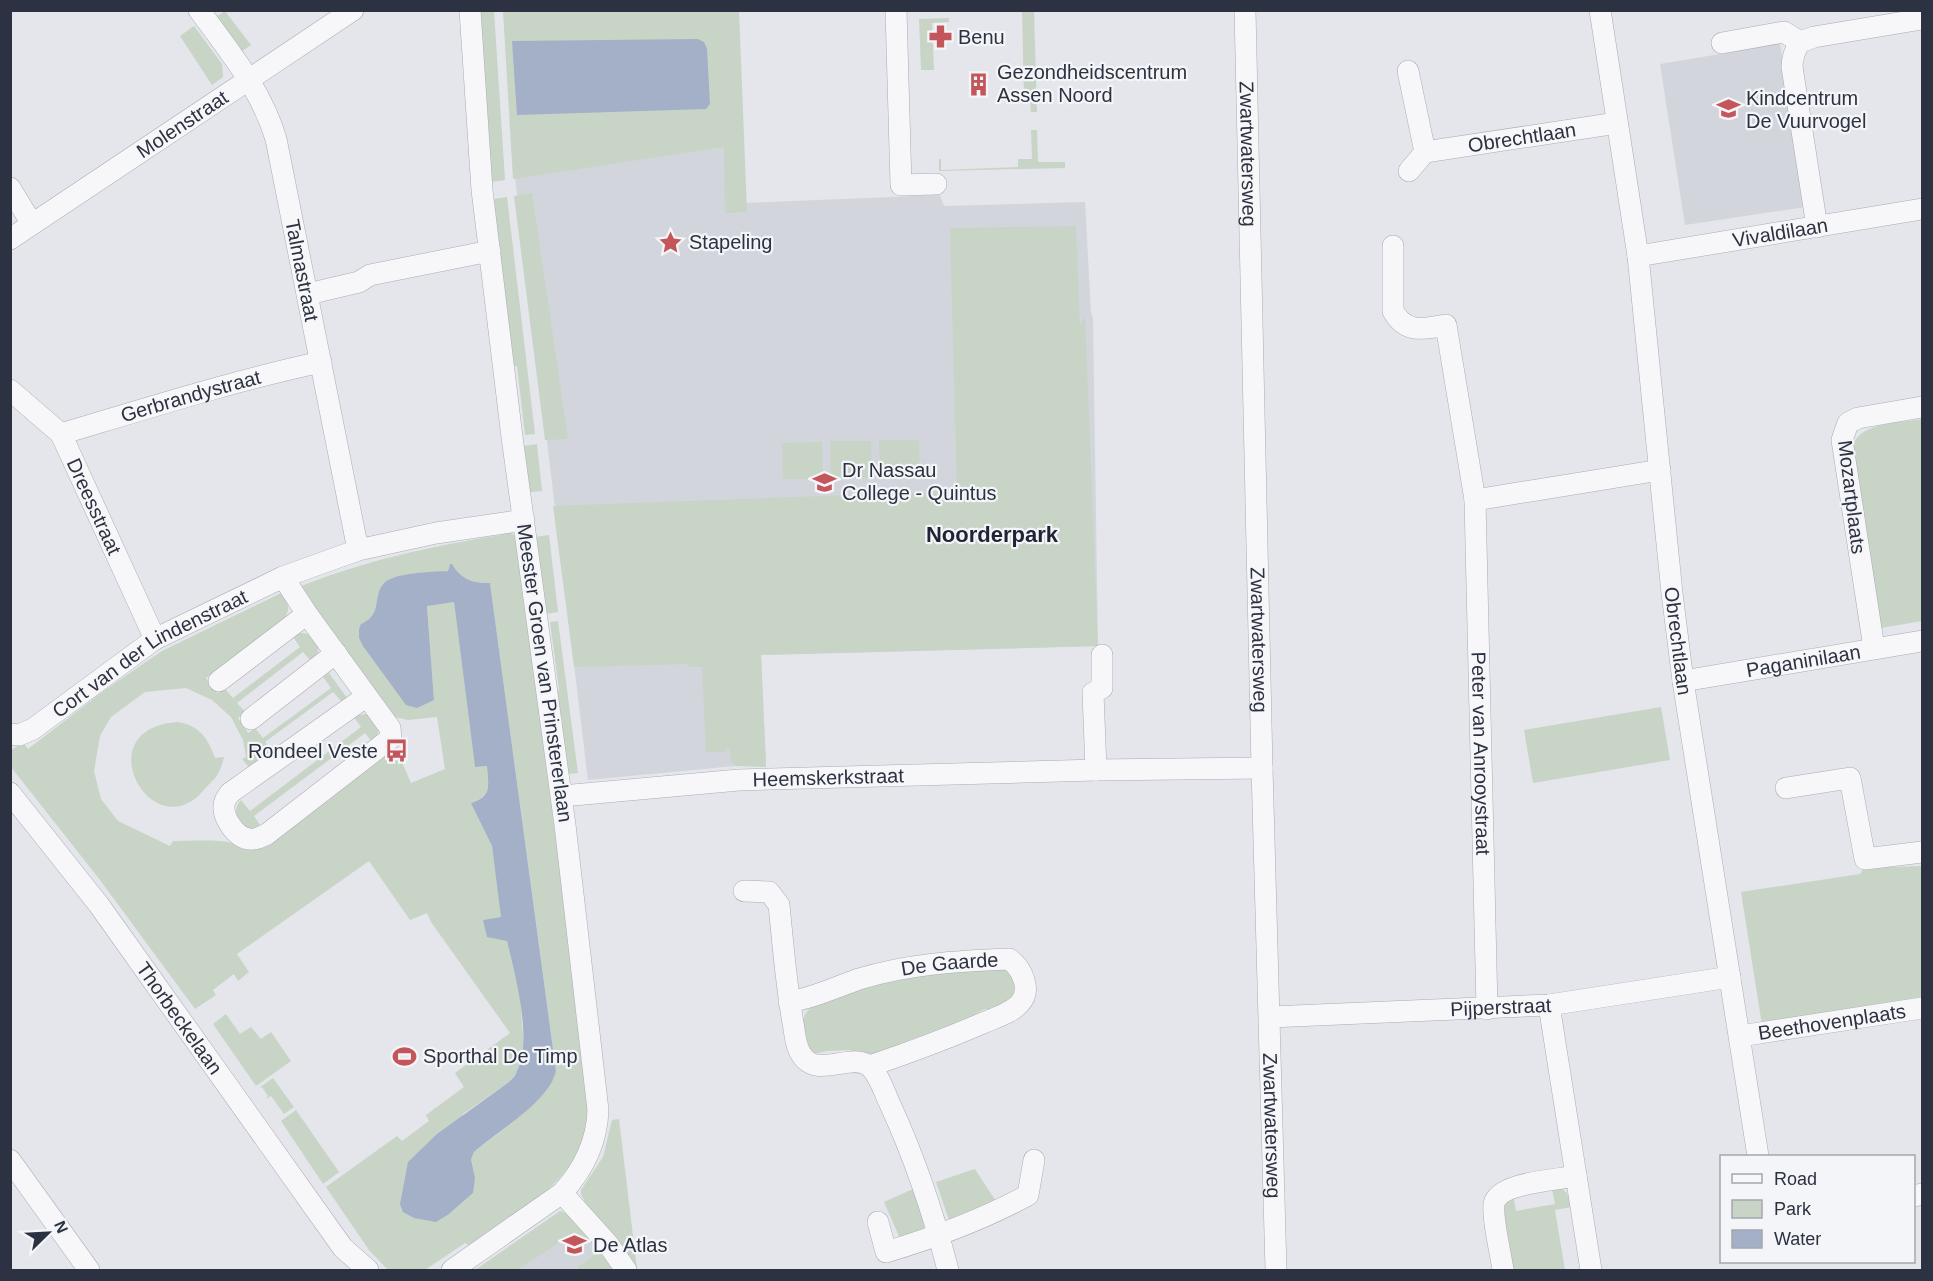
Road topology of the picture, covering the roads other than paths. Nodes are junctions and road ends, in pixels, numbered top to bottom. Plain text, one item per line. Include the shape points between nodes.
1 (199, 10) edge
2 (354, 10) edge
3 (470, 10) edge
4 (896, 10) edge
5 (1245, 10) edge
6 (1600, 10) edge
7 (1923, 20) edge
8 (1800, 42) junction
9 (1722, 43) dead end
10 (1408, 70) dead end
11 (250, 80) junction
12 (1617, 123) junction
13 (1425, 152) junction
14 (1409, 171) dead end
15 (936, 184) dead end
16 (10, 188) edge
17 (1923, 209) edge
18 (32, 224) junction
19 (1817, 227) junction
20 (10, 239) edge
21 (1393, 246) dead end
22 (490, 251) junction
23 (1638, 256) junction
24 (308, 294) junction
25 (321, 362) junction
26 (10, 390) edge
27 (1923, 407) edge
28 (61, 434) junction
29 (1660, 470) junction
30 (1475, 500) junction
31 (525, 520) junction
32 (358, 550) junction
33 (283, 577) junction
34 (306, 614) junction
35 (155, 639) junction
36 (1923, 641) edge
37 (1874, 648) junction
38 (336, 653) junction
39 (1102, 655) dead end
40 (219, 681) dead end
41 (1683, 681) junction
42 (367, 696) junction
43 (251, 719) dead end
44 (15, 735) edge
45 (1262, 768) junction
46 (1096, 770) junction
47 (1786, 788) dead end
48 (10, 793) edge
49 (562, 796) junction
50 (1923, 852) edge
51 (744, 891) dead end
52 (1730, 977) junction
53 (789, 1002) junction
54 (1549, 1005) junction
55 (1923, 1008) edge
56 (1487, 1009) junction
57 (1270, 1017) junction
58 (1740, 1036) junction
59 (870, 1066) junction
60 (1758, 1155) edge
61 (10, 1160) edge
62 (1034, 1160) dead end
63 (1576, 1176) junction
64 (562, 1193) junction
65 (878, 1222) dead end
66 (939, 1236) junction
67 (343, 1248) junction
68 (89, 1270) edge
69 (351, 1270) edge
70 (368, 1270) edge
71 (452, 1270) edge
72 (626, 1270) edge
73 (948, 1270) edge
74 (1276, 1270) edge
75 (1503, 1270) edge
76 (1590, 1270) edge

1 - 11 street, Talmastraat
2 - 11 street, Molenstraat
3 - 22 street, Meester Groen van Prinstererlaan
4 - 15 street via 901,185
5 - 45 street, Zwartwatersweg
6 - 12 street, Obrechtlaan
7 - 8 street
8 - 9 street via 1784,32
8 - 19 street via 1792,67
10 - 13 street
11 - 18 street, Molenstraat
11 - 24 street, Talmastraat via 276,139
12 - 13 street, Obrechtlaan
12 - 23 street, Obrechtlaan
13 - 14 street
16 - 18 street
17 - 19 street, Vivaldilaan
18 - 20 street, Molenstraat
19 - 23 street, Vivaldilaan
21 - 30 street, Peter van Anrooystraat via 1393,311 1398,319 1415,328 1446,325
22 - 24 street via 370,275 359,282
22 - 31 street, Meester Groen van Prinstererlaan
23 - 29 street, Obrechtlaan
24 - 25 street, Talmastraat
25 - 28 street, Gerbrandystraat via 224,385
25 - 32 street, Talmastraat
26 - 28 street, Dreesstraat
27 - 37 street, Mozartplaats via 1858,418 1848,423 1842,440
28 - 35 street, Dreesstraat
29 - 30 street
29 - 41 street, Obrechtlaan
30 - 56 street, Peter van Anrooystraat
31 - 32 street, Cort van der Lindenstraat
31 - 49 street, Meester Groen van Prinstererlaan
32 - 33 street, Cort van der Lindenstraat
33 - 34 street
33 - 35 street, Cort van der Lindenstraat
34 - 38 street
34 - 40 street
35 - 44 street, Cort van der Lindenstraat via 33,729
36 - 37 street, Paganinilaan
37 - 41 street, Paganinilaan
38 - 42 street
38 - 43 street
39 - 46 street via 1102,688 1093,693
41 - 52 street, Obrechtlaan
42 - 42 street via 230,793 225,801 227,820 241,837 256,839 267,834 391,738 390,728
45 - 46 street, Heemskerkstraat
45 - 57 street, Zwartwatersweg
46 - 49 street, Heemskerkstraat via 739,780
47 - 50 street via 1850,778 1865,859
48 - 67 street, Thorbeckelaan via 99,905
49 - 64 street, Meester Groen van Prinstererlaan via 598,1110 596,1135 588,1157
51 - 53 street, De Gaarde via 769,892 778,905
52 - 54 street, Pijperstraat
52 - 58 street, Obrechtlaan
53 - 59 street, De Gaarde via 797,1046 806,1061 814,1065
53 - 59 street, De Gaarde via 860,979 919,966 1009,959 1022,972 1025,994 1020,1004 953,1036
54 - 56 street, Pijperstraat
54 - 63 street
55 - 58 street, Beethovenplaats
56 - 57 street, Pijperstraat
57 - 74 street, Zwartwatersweg
58 - 60 street, Obrechtlaan
59 - 66 street via 906,1139
61 - 68 street
62 - 66 street via 1028,1195
63 - 75 street via 1511,1188 1494,1202
63 - 76 street
64 - 71 street, Meester Groen van Prinstererlaan
64 - 72 street
65 - 66 street via 886,1252
66 - 73 street
67 - 69 street, Thorbeckelaan
67 - 70 street, Thorbeckelaan

